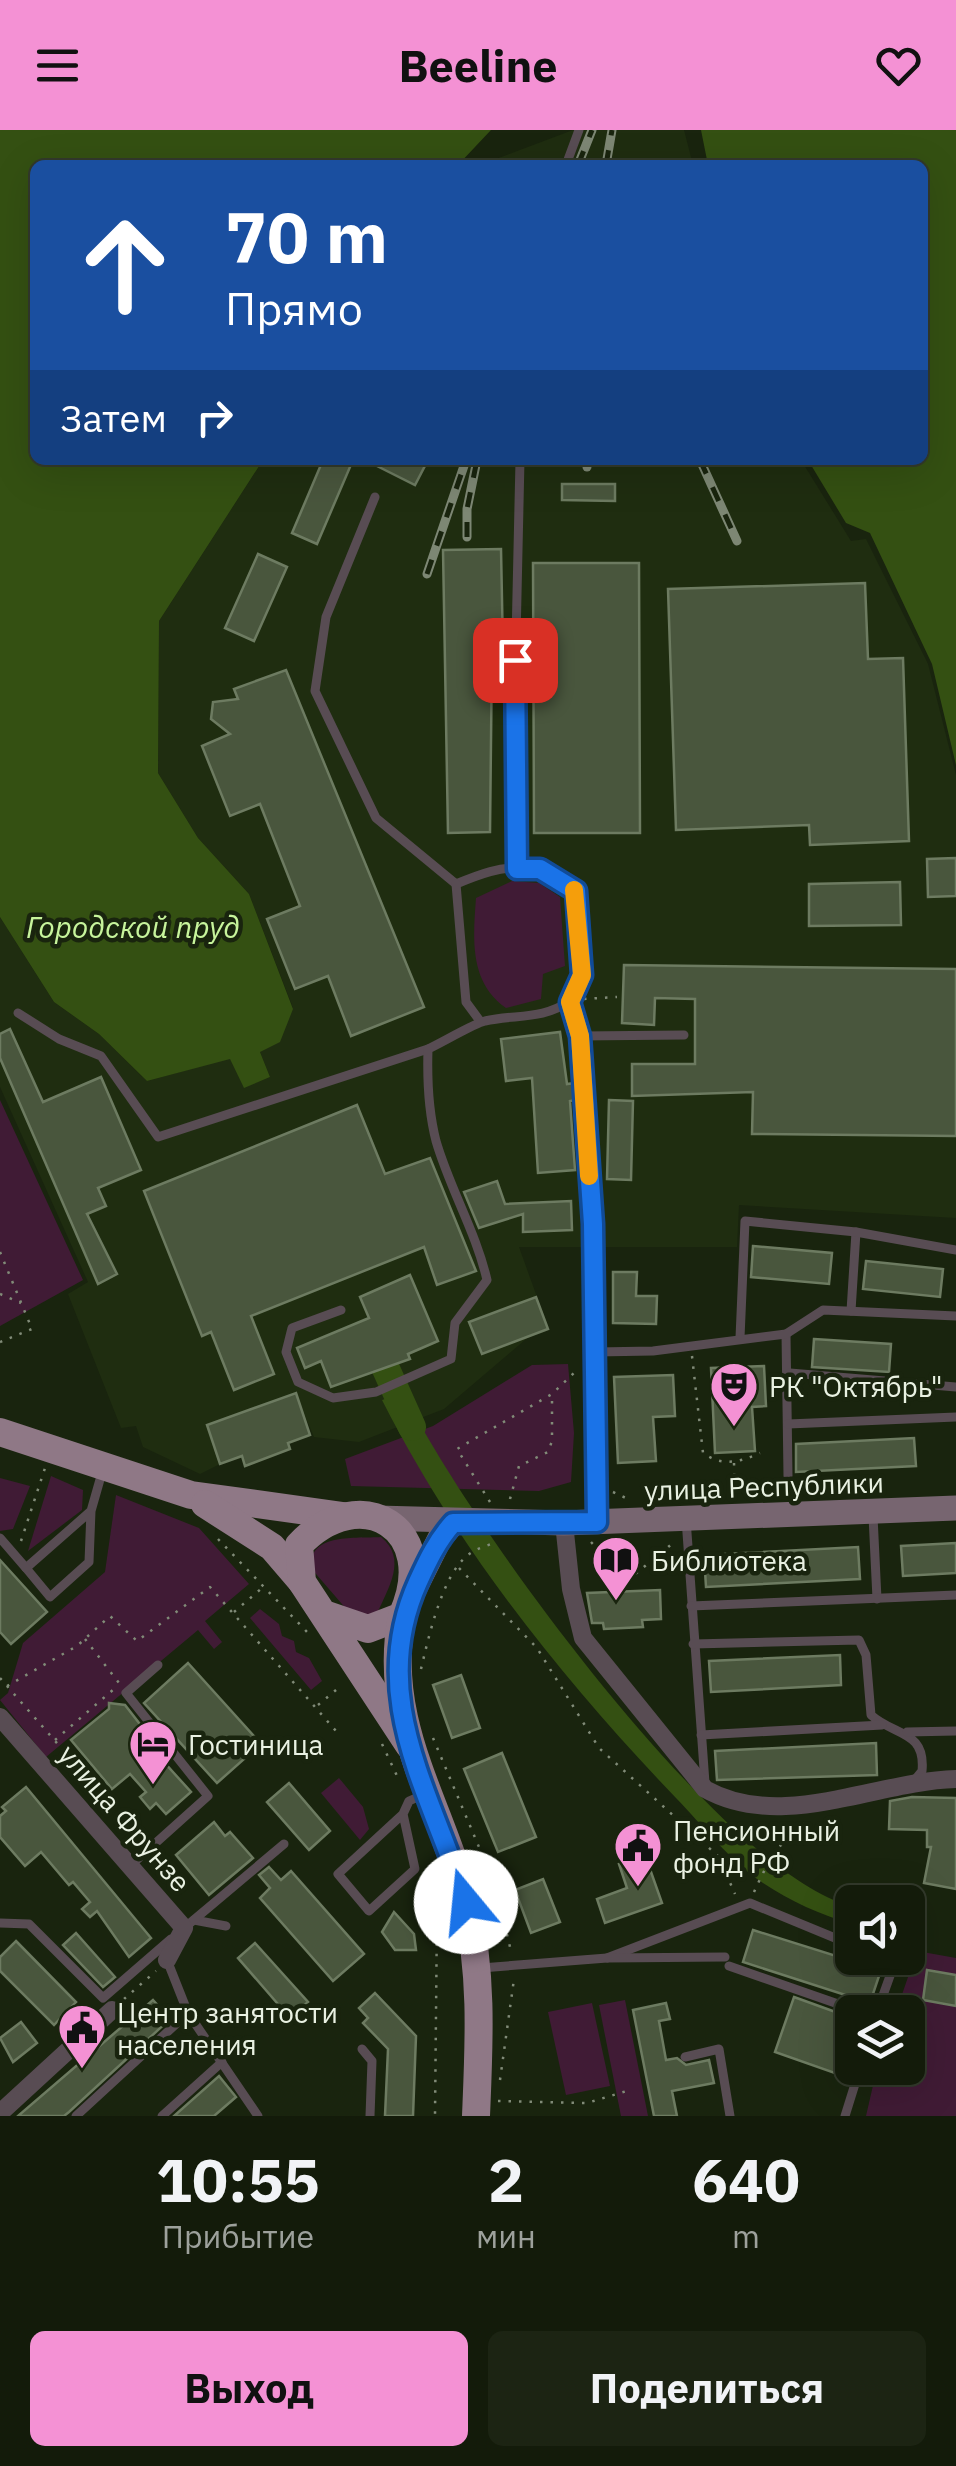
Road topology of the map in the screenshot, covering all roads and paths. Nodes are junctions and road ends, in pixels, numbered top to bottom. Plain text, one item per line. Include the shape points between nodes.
1 (579, 130) edge
2 (568, 160) edge
3 (520, 465) edge
4 (374, 497) dead end
5 (517, 869) junction
6 (456, 884) junction
7 (617, 997) dead end
8 (594, 998) dead end
9 (570, 1002) junction
10 (18, 1013) dead end
11 (480, 1021) junction
12 (684, 1035) dead end
13 (580, 1036) junction
14 (428, 1048) junction
15 (593, 1224) joint
16 (856, 1232) junction
17 (956, 1250) edge
18 (0, 1252) edge
19 (0, 1294) edge
20 (23, 1304) junction
21 (341, 1310) dead end
22 (851, 1311) junction
23 (956, 1316) edge
24 (786, 1334) junction
25 (740, 1338) junction
26 (0, 1342) edge
27 (691, 1345) junction
28 (593, 1352) junction
29 (578, 1369) dead end
30 (790, 1373) junction
31 (956, 1386) edge
32 (552, 1394) junction
33 (956, 1417) edge
34 (788, 1424) junction
35 (0, 1432) edge
36 (760, 1453) dead end
37 (734, 1462) junction
38 (104, 1466) junction
39 (45, 1467) dead end
40 (788, 1476) dead end
41 (734, 1494) dead end
42 (191, 1496) junction
43 (510, 1500) dead end
44 (490, 1502) dead end
45 (956, 1508) edge
46 (91, 1511) junction
47 (873, 1513) junction
48 (363, 1517) junction
49 (453, 1523) junction
50 (564, 1523) junction
51 (684, 1526) junction
52 (592, 1530) junction
53 (211, 1532) dead end
54 (0, 1538) edge
55 (503, 1539) dead end
56 (16, 1556) junction
57 (457, 1566) junction
58 (26, 1568) junction
59 (302, 1582) junction
60 (264, 1587) junction
61 (956, 1595) edge
62 (877, 1599) junction
63 (691, 1606) junction
64 (405, 1611) junction
65 (234, 1612) junction
66 (320, 1626) junction
67 (85, 1638) junction
68 (693, 1644) junction
69 (158, 1665) dead end
70 (419, 1676) dead end
71 (0, 1678) edge
72 (348, 1681) dead end
73 (7, 1686) junction
74 (315, 1707) junction
75 (0, 1717) edge
76 (882, 1725) junction
77 (336, 1731) dead end
78 (956, 1731) edge
79 (907, 1732) junction
80 (701, 1735) junction
81 (55, 1740) junction
82 (380, 1740) dead end
83 (421, 1741) junction
84 (63, 1750) dead end
85 (956, 1780) edge
86 (906, 1786) junction
87 (705, 1789) junction
88 (418, 1797) junction
89 (838, 1799) junction
90 (403, 1814) junction
91 (284, 1844) dead end
92 (423, 1856) dead end
93 (130, 1866) junction
94 (754, 1892) dead end
95 (740, 1905) junction
96 (0, 1923) edge
97 (189, 1924) junction
98 (226, 1926) dead end
99 (835, 1938) edge
100 (607, 1958) junction
101 (167, 1960) junction
102 (478, 1968) junction
103 (515, 1968) junction
104 (835, 2002) edge
105 (112, 2010) joint
106 (188, 2013) junction
107 (362, 2049) dead end
108 (685, 2056) dead end
109 (222, 2062) junction
110 (500, 2082) dead end
111 (855, 2085) edge
112 (630, 2090) dead end
113 (487, 2108) edge
114 (0, 2114) edge
115 (76, 2116) edge
116 (162, 2116) edge
117 (258, 2116) edge
118 (370, 2116) edge
119 (436, 2116) edge
120 (730, 2116) edge
121 (845, 2116) edge

1 - 2 lane
3 - 5 lane
4 - 6 lane via 326,617 315,691 376,818
5 - 6 lane via 492,869
5 - 9 lane via 540,869 576,891 582,975
6 - 11 lane via 466,1002
7 - 8 path
9 - 11 lane via 547,1014
9 - 13 lane
10 - 14 lane via 59,1040 101,1056 158,1136
11 - 14 lane
12 - 13 lane
13 - 15 lane
14 - 21 lane via 427,1099 437,1143 487,1280 454,1322 451,1358 376,1392 332,1398 298,1382 286,1352 292,1328
15 - 28 street
16 - 17 lane
16 - 22 lane
16 - 25 lane via 744,1221
18 - 20 path
19 - 20 path
20 - 26 path via 32,1329
22 - 23 lane
22 - 24 lane via 823,1310
24 - 25 lane
24 - 30 lane
25 - 27 lane
27 - 28 lane
27 - 37 path via 703,1453
28 - 52 street
29 - 32 path
30 - 31 lane
30 - 34 lane
32 - 43 path via 552,1441 542,1458 519,1466
32 - 44 path via 457,1449
33 - 34 lane
34 - 40 lane
35 - 38 main road
36 - 37 path
37 - 41 path
38 - 42 main road
38 - 46 lane
39 - 56 path
42 - 48 main road
42 - 59 main road via 272,1548
45 - 47 main road, улица Республики
46 - 58 lane
46 - 58 lane via 89,1562 63,1585 50,1596
47 - 51 main road, улица Республики
47 - 62 lane
48 - 49 main road, улица Республики
48 - 59 main road via 326,1522 299,1545
48 - 64 main road via 399,1529 408,1540 413,1559
49 - 50 main road, улица Республики
49 - 64 main road
50 - 52 main road, улица Республики
50 - 87 street via 583,1638
51 - 52 main road, улица Республики
51 - 52 path via 628,1580
51 - 63 lane
53 - 60 path
54 - 56 lane
55 - 57 path
56 - 58 lane
57 - 70 path
57 - 95 path via 537,1648 599,1748 719,1857
59 - 66 main road
60 - 65 path
60 - 66 path
61 - 62 lane
62 - 63 lane
63 - 68 lane
64 - 66 main road via 368,1629
64 - 83 main road via 396,1691
65 - 67 path via 210,1587 136,1641 110,1616
65 - 74 path
66 - 83 main road
67 - 73 path
67 - 81 path via 119,1683
68 - 76 lane via 858,1640 866,1655 871,1715
68 - 80 lane
69 - 93 lane via 126,1693 208,1796
71 - 73 path
72 - 74 path
73 - 81 path
74 - 77 path
75 - 93 street, улица Фрунзе
76 - 79 lane
76 - 80 lane
78 - 79 lane
79 - 86 lane via 917,1740 923,1762
80 - 87 lane
81 - 84 path
82 - 88 path
83 - 88 main road
83 - 103 path via 495,1885
85 - 86 street
86 - 89 street
87 - 89 street via 728,1802 782,1806
88 - 90 lane
88 - 102 main road via 466,1902
89 - 94 path via 786,1836
90 - 90 lane via 338,1874 369,1911 415,1869
91 - 97 lane
92 - 119 path via 437,1912
93 - 97 street, улица Фрунзе
95 - 99 lane via 750,1903
95 - 100 lane
96 - 97 lane via 29,1924 103,1998
97 - 98 lane
97 - 101 street, улица Фрунзе
100 - 103 lane
100 - 104 lane via 727,1962
101 - 105 path
101 - 106 lane
102 - 103 lane
102 - 113 main road
103 - 110 path
105 - 114 street
106 - 109 lane
106 - 115 lane
107 - 118 lane via 372,2061
108 - 120 lane via 719,2050
109 - 116 lane
109 - 117 lane
111 - 121 lane
112 - 113 path via 586,2103

